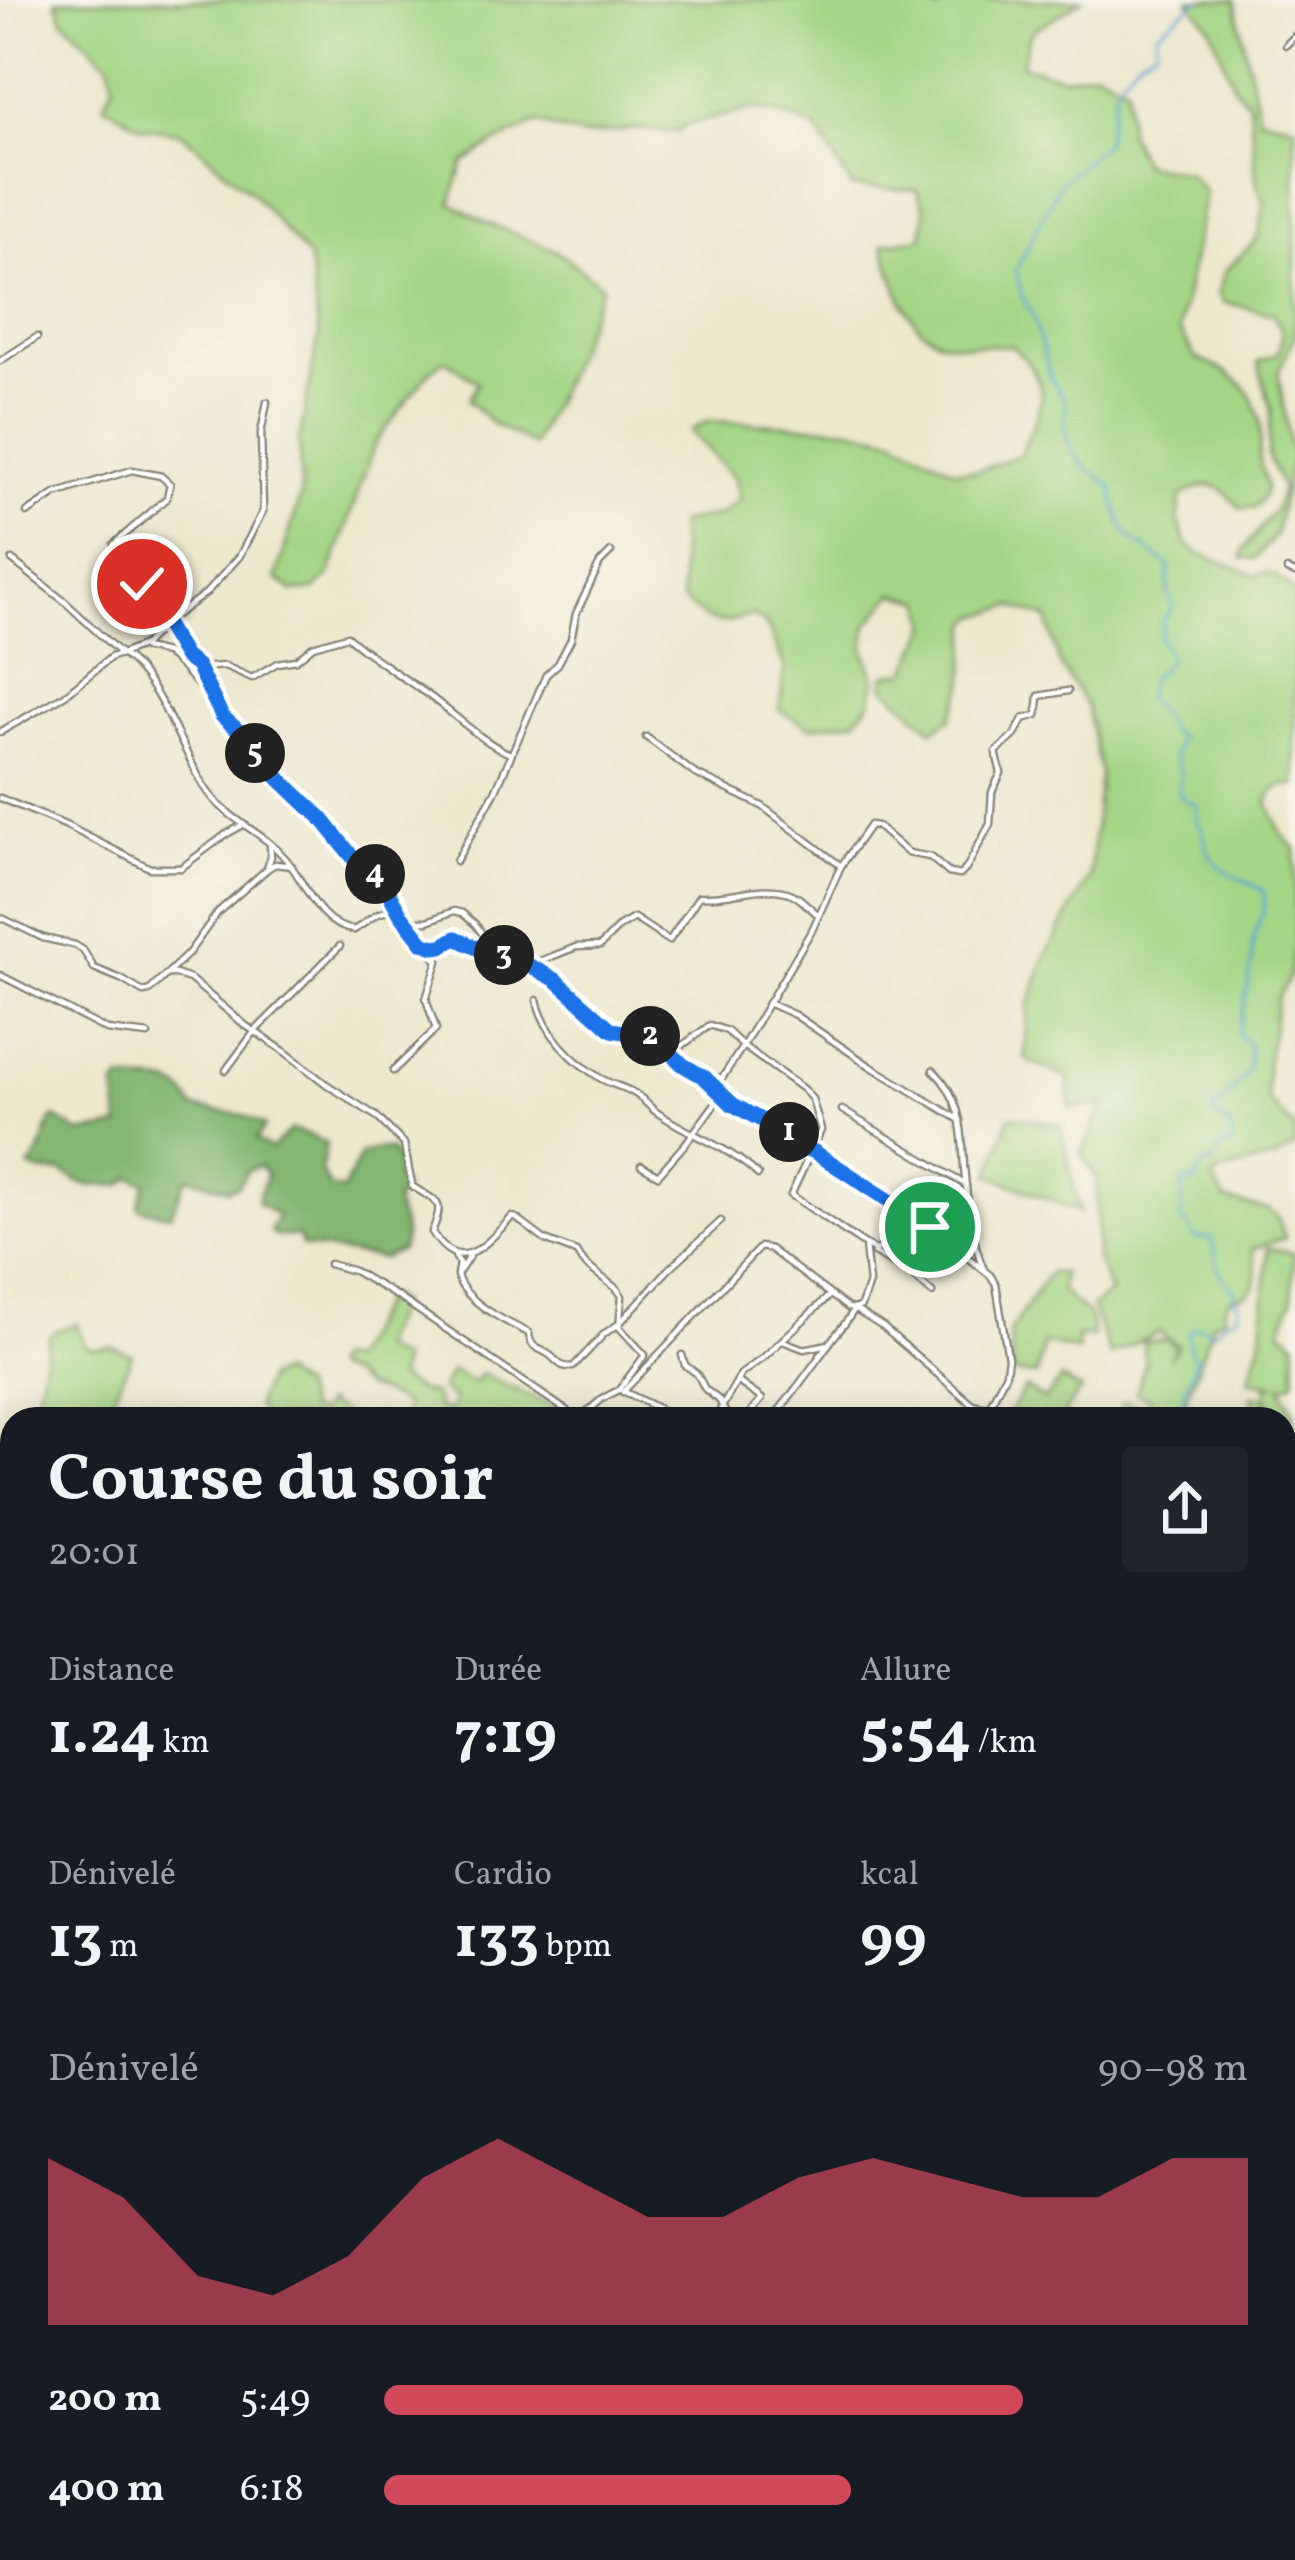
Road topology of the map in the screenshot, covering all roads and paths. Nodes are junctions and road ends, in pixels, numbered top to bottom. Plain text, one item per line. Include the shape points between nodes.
1 (1295, 36) edge
2 (1286, 45) dead end
3 (37, 337) dead end
4 (0, 361) edge
5 (267, 402) dead end
6 (27, 513) dead end
7 (611, 552) dead end
8 (12, 560) dead end
9 (1287, 570) dead end
10 (1295, 573) edge
11 (166, 623) junction
12 (136, 649) junction
13 (121, 654) junction
14 (180, 665) junction
15 (198, 668) junction
16 (1068, 691) dead end
17 (215, 705) junction
18 (0, 732) edge
19 (646, 737) dead end
20 (510, 754) junction
21 (0, 798) edge
22 (242, 826) junction
23 (267, 841) junction
24 (456, 861) dead end
25 (292, 866) junction
26 (842, 866) junction
27 (267, 869) junction
28 (819, 915) junction
29 (0, 916) edge
30 (404, 918) junction
31 (423, 943) junction
32 (340, 946) dead end
33 (496, 952) junction
34 (523, 962) junction
35 (0, 974) edge
36 (167, 974) junction
37 (537, 1000) dead end
38 (768, 1003) junction
39 (255, 1031) junction
40 (148, 1036) dead end
41 (743, 1046) junction
42 (670, 1050) junction
43 (226, 1070) dead end
44 (933, 1070) dead end
45 (392, 1071) dead end
46 (704, 1077) junction
47 (722, 1094) junction
48 (842, 1110) dead end
49 (960, 1120) junction
50 (692, 1132) junction
51 (813, 1151) junction
52 (641, 1165) dead end
53 (758, 1175) dead end
54 (966, 1185) junction
55 (913, 1216) junction
56 (721, 1221) dead end
57 (865, 1245) junction
58 (452, 1252) junction
59 (472, 1252) junction
60 (329, 1264) dead end
61 (984, 1270) junction
62 (457, 1275) junction
63 (932, 1294) dead end
64 (829, 1296) junction
65 (854, 1310) junction
66 (619, 1324) junction
67 (781, 1340) junction
68 (829, 1344) junction
69 (682, 1355) dead end
70 (737, 1382) junction
71 (621, 1391) junction
72 (561, 1407) edge
73 (595, 1407) edge
74 (655, 1407) edge
75 (722, 1407) joint
76 (754, 1407) edge
77 (782, 1407) edge
78 (986, 1407) edge
79 (991, 1407) edge

1 - 2 street
3 - 4 street
5 - 11 street via 260,520 232,566
6 - 11 street via 55,494 127,471 161,476 170,484 167,497 114,544
7 - 20 street
8 - 13 street
9 - 10 street
11 - 12 street
11 - 15 street
12 - 13 street
12 - 14 street via 166,653
13 - 18 street
13 - 22 street via 152,688 205,787
14 - 15 street
14 - 17 street
15 - 17 street
15 - 20 street via 225,666 252,678 347,636
16 - 26 street via 1039,696 1037,716 1023,719 996,752 1001,773 988,830 964,872 908,853 871,825
17 - 30 street via 355,860 380,877
19 - 26 street via 694,773 762,806
20 - 24 street
21 - 22 street via 150,868 181,868
22 - 23 street
23 - 25 street
23 - 27 street
25 - 27 street
25 - 30 street via 341,928 354,930 384,912
26 - 28 street
27 - 36 street
28 - 34 street via 787,892 699,896 669,941 634,918 600,946
28 - 38 street
29 - 36 street via 74,945 94,968 143,992
30 - 31 street
30 - 33 street via 462,913
31 - 33 street via 456,938
31 - 45 street via 438,961 426,999 436,1029
32 - 39 street
33 - 34 street
34 - 42 street via 612,1030 654,1037
35 - 40 street via 106,1030
36 - 39 street via 190,979
37 - 50 street via 573,1059
38 - 41 street
38 - 49 street
39 - 43 street
39 - 58 street via 404,1144 412,1186 440,1207 433,1235
41 - 42 street via 710,1025
41 - 46 street via 722,1078
41 - 51 street via 812,1099 821,1130
42 - 46 street
44 - 49 street via 950,1086
46 - 47 street
47 - 50 street
47 - 51 street
48 - 54 street
49 - 54 street
50 - 52 street via 658,1175
50 - 53 street
51 - 55 street
51 - 57 street via 791,1195
54 - 61 street
55 - 57 street via 932,1246
55 - 61 street
56 - 66 street
57 - 63 street
57 - 65 street via 869,1282
58 - 59 street
58 - 62 street
59 - 62 street
59 - 66 street via 516,1218 576,1252 617,1288
60 - 72 street via 400,1298
61 - 79 street via 996,1285 1009,1358
62 - 66 street via 491,1312 566,1368
64 - 65 street
64 - 67 street
64 - 71 street via 760,1247
65 - 68 street
65 - 78 street via 972,1404
66 - 71 street via 645,1355
67 - 68 street via 804,1349
67 - 70 street
68 - 77 street
69 - 75 street
70 - 75 street
70 - 76 street via 762,1399
71 - 73 street
71 - 74 street

